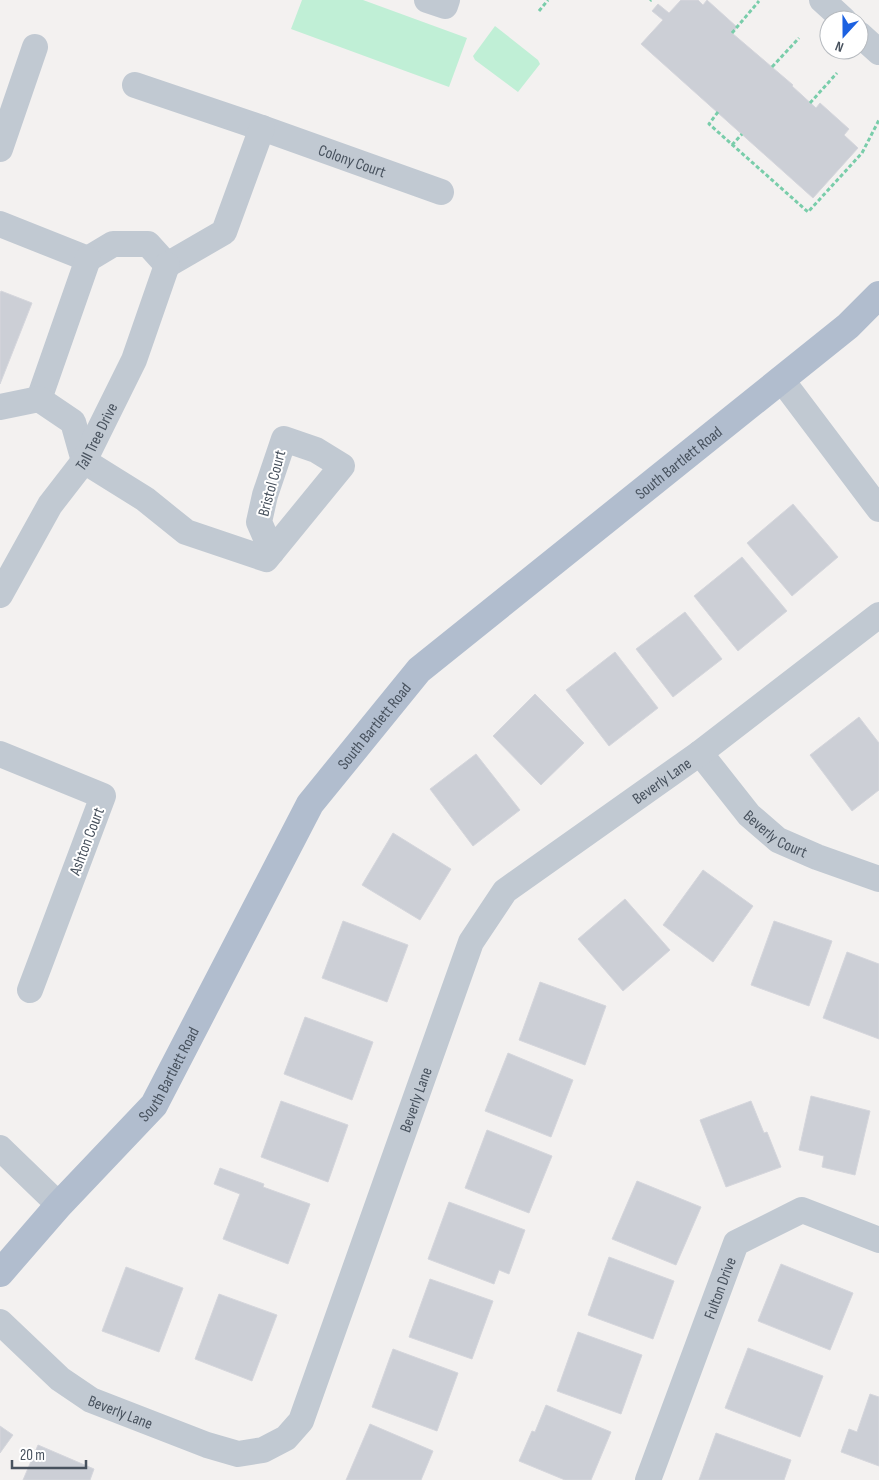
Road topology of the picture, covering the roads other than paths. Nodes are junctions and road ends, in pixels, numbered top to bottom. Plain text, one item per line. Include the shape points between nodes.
1 (427, 0) edge
2 (447, 0) edge
3 (822, 0) edge
4 (833, 10) edge
5 (869, 43) edge
6 (35, 47) dead end
7 (879, 52) edge
8 (135, 85) dead end
9 (262, 128) junction
10 (0, 149) edge
11 (441, 192) dead end
12 (0, 224) edge
13 (88, 260) junction
14 (166, 265) junction
15 (879, 295) edge
16 (781, 379) junction
17 (39, 399) junction
18 (0, 407) edge
19 (84, 461) junction
20 (879, 509) edge
21 (272, 552) dead end
22 (0, 595) edge
23 (879, 615) edge
24 (700, 753) junction
25 (0, 754) edge
26 (879, 879) edge
27 (30, 990) dead end
28 (0, 1148) edge
29 (59, 1206) junction
30 (879, 1240) edge
31 (0, 1273) edge
32 (0, 1322) edge
33 (648, 1480) edge

1 - 2 street via 445,6
3 - 4 street
5 - 7 street
6 - 10 street
8 - 9 street, Colony Court
9 - 11 street, Colony Court
9 - 14 street via 224,232
12 - 13 street
13 - 14 street via 113,244 148,244
13 - 17 street
14 - 19 street, Tall Tree Drive via 134,360
15 - 16 main road, South Bartlett Road via 848,326
16 - 20 street
16 - 29 main road, South Bartlett Road via 418,670 310,804 154,1105
17 - 18 street
17 - 19 street via 73,422
19 - 21 street via 145,499 186,532 266,560
19 - 22 street, Tall Tree Drive via 50,505
23 - 24 street, Beverly Lane
24 - 26 street, Beverly Court via 749,815 778,840
24 - 32 street, Beverly Lane via 505,891 471,942 301,1421 286,1438 263,1450 238,1454 91,1400 60,1379
25 - 27 street, Ashton Court via 103,796
28 - 29 street
29 - 31 main road, South Bartlett Road
30 - 33 street, Fulton Drive via 802,1210 736,1243

